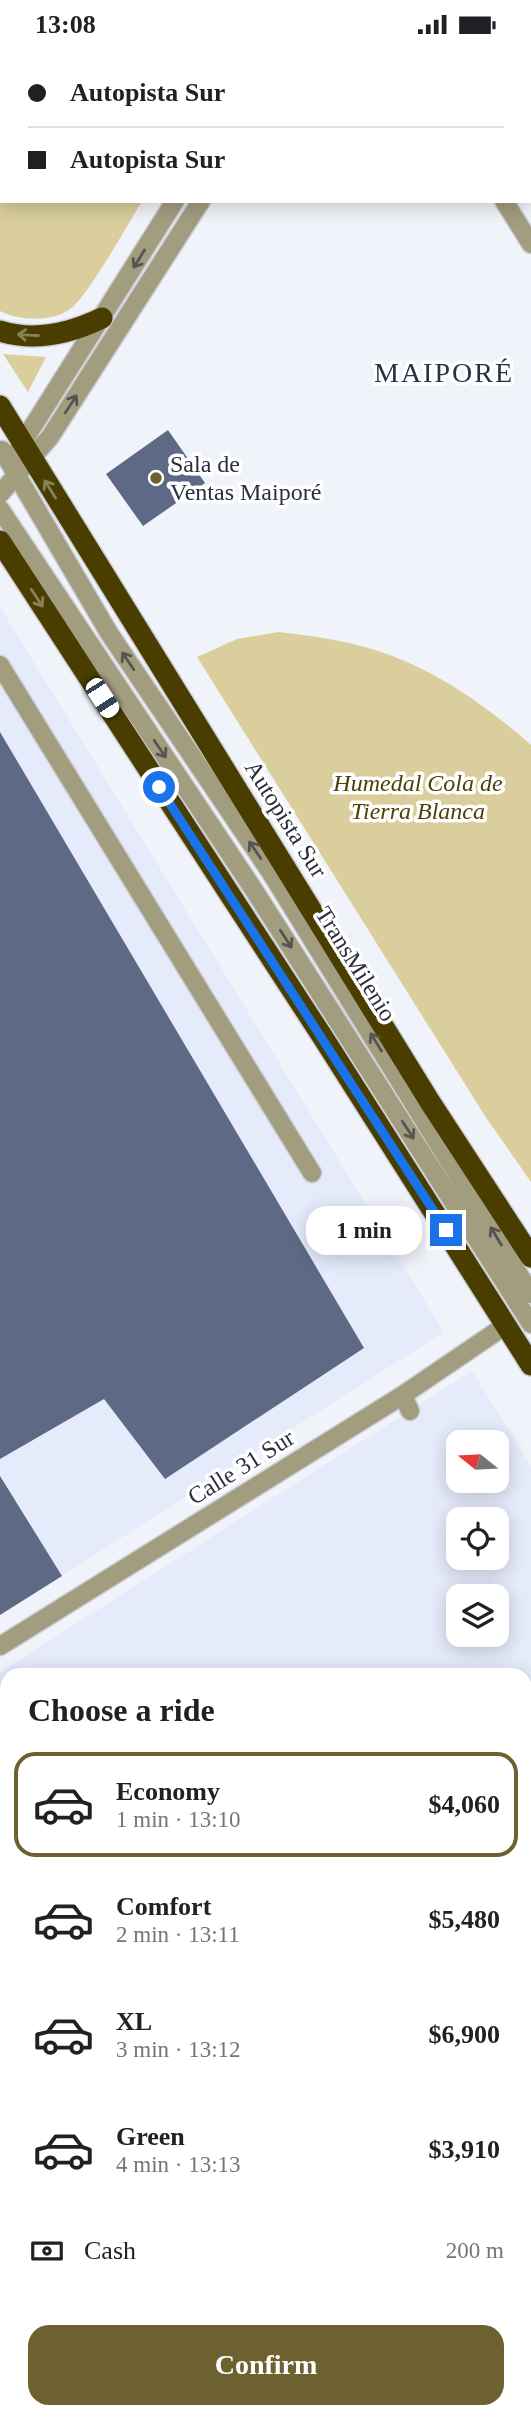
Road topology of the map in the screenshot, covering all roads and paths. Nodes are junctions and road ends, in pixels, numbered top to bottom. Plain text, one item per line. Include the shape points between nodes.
1 (174, 203) edge
2 (200, 203) edge
3 (505, 203) edge
4 (531, 244) edge
5 (102, 318) junction
6 (0, 331) edge
7 (0, 406) edge
8 (13, 462) edge
9 (0, 493) edge
10 (0, 509) edge
11 (0, 541) edge
12 (0, 665) edge
13 (312, 1173) dead end
14 (502, 1212) junction
15 (531, 1240) edge
16 (531, 1257) edge
17 (531, 1294) edge
18 (531, 1324) edge
19 (506, 1325) junction
20 (531, 1364) edge
21 (0, 1646) edge

1 -> 5 street
8 -> 2 street via 50,436
3 - 4 street
5 -> 6 highway via 57,335
5 - 8 street
7 - 8 highway, Autopista Sur
8 - 9 street
14 -> 8 highway, Autopista Sur
17 -> 8 street, TransMilenio via 271,873 109,633
10 -> 18 street, TransMilenio via 262,901
11 -> 19 highway
12 - 13 street
14 - 15 street
14 - 16 highway, Autopista Sur
19 - 20 highway
19 - 21 street, Calle 31 Sur via 406,1403

